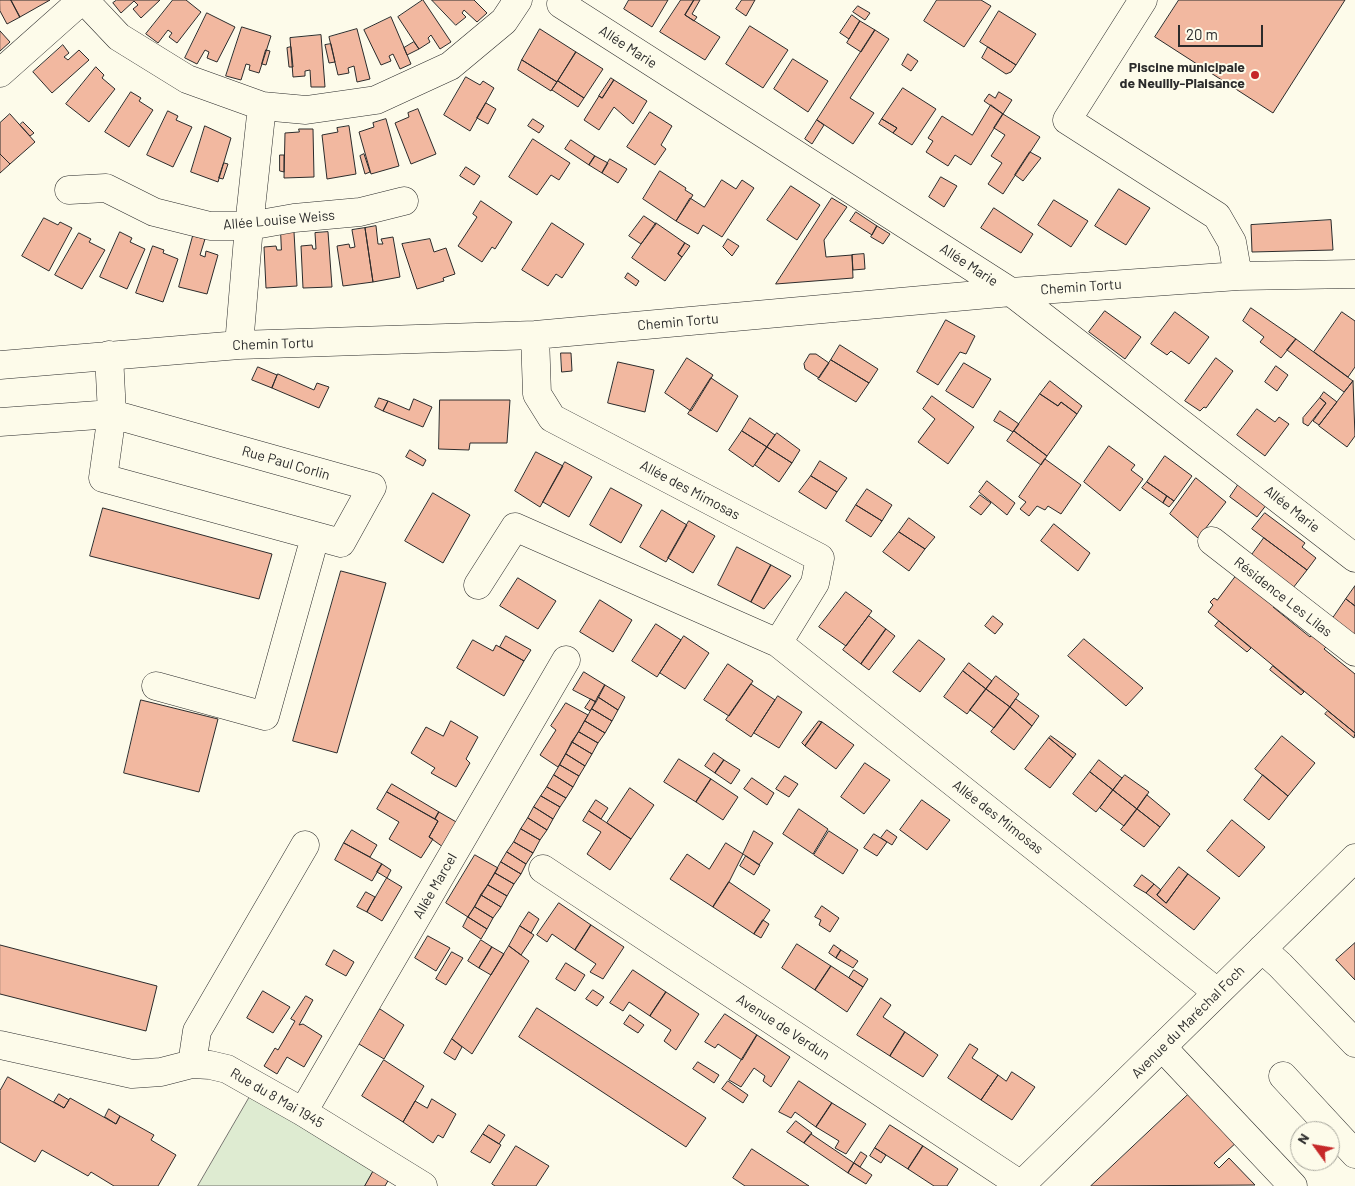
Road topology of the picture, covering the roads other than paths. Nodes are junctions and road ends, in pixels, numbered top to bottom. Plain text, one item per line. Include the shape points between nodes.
1 (83, 0) edge
2 (518, 0) edge
3 (1143, 0) edge
4 (561, 4) dead end
5 (0, 73) edge
6 (262, 106) junction
7 (68, 190) dead end
8 (404, 201) dead end
9 (248, 226) junction
10 (1355, 274) edge
11 (1238, 276) junction
12 (1011, 292) junction
13 (535, 335) junction
14 (239, 346) junction
15 (109, 355) junction
16 (0, 365) edge
17 (112, 414) junction
18 (0, 422) edge
19 (315, 537) junction
20 (1212, 541) dead end
21 (1355, 558) edge
22 (478, 585) dead end
23 (778, 643) junction
24 (1355, 652) edge
25 (566, 660) dead end
26 (156, 686) dead end
27 (305, 844) dead end
28 (1355, 858) edge
29 (543, 869) dead end
30 (1262, 949) junction
31 (1218, 992) junction
32 (1355, 1043) edge
33 (0, 1045) edge
34 (1162, 1047) junction
35 (192, 1064) junction
36 (1283, 1076) dead end
37 (303, 1112) junction
38 (1355, 1154) edge
39 (423, 1186) edge
40 (1021, 1186) edge
41 (1293, 1186) edge

1 - 5 street
1 - 6 street via 119,37 187,79
2 - 6 street via 504,21 450,66 376,100 306,110
3 - 11 street via 1067,120 1217,216 1232,242
4 - 12 street, Allée Marie
6 - 9 street
7 - 9 street, Allée Louise Weiss via 106,188 154,212 210,226
8 - 9 street, Allée Louise Weiss via 360,212
9 - 14 street
10 - 11 street, Chemin Tortu
11 - 12 street, Chemin Tortu
12 - 13 street, Chemin Tortu
12 - 21 street, Allée Marie
13 - 14 street, Chemin Tortu
13 - 23 street, Allée des Mimosas via 538,394 552,418 820,558 815,584
14 - 15 street, Chemin Tortu
15 - 16 street, Chemin Tortu
15 - 17 street, Rue Paul Corlin
17 - 18 street, Rue Paul Corlin
17 - 19 street, Rue Paul Corlin via 103,478
17 - 19 street, Rue Paul Corlin via 372,487 341,543
19 - 26 street via 265,716
20 - 24 street, Résidence Les Lilas
22 - 23 street, Allée des Mimosas via 515,528
23 - 31 street, Allée des Mimosas
25 - 37 street, Allée Marcel
27 - 35 street via 197,1031
28 - 30 street, Avenue du Maréchal Foch
29 - 40 street, Avenue de Verdun
30 - 31 street, Avenue du Maréchal Foch
30 - 32 street
31 - 34 street, Avenue du Maréchal Foch
33 - 35 street, Rue du 8 Mai 1945 via 132,1074 161,1072
34 - 40 street, Avenue du Maréchal Foch
34 - 41 street
35 - 37 street, Rue du 8 Mai 1945 via 226,1069
36 - 38 street
37 - 39 street, Rue du 8 Mai 1945

